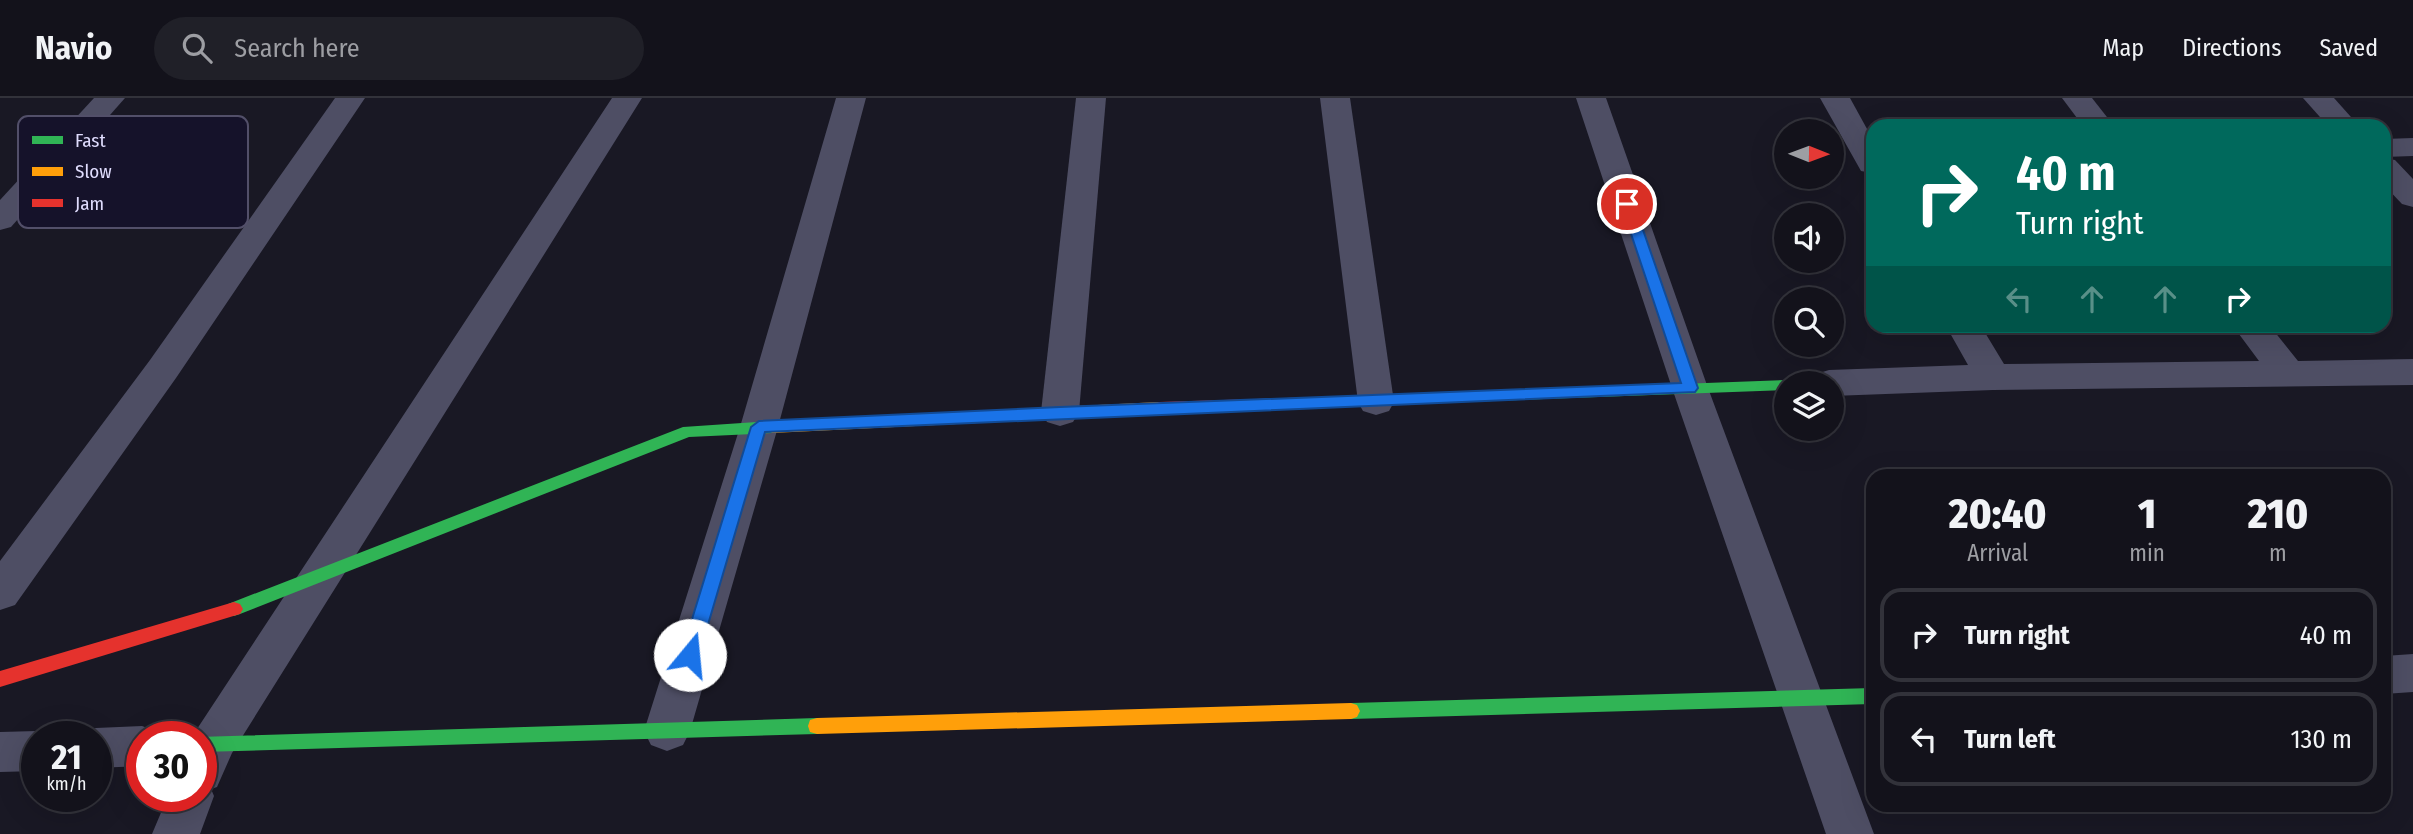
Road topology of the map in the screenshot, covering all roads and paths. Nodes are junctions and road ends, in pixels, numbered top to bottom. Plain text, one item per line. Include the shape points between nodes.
1 (110, 98) edge
2 (350, 98) edge
3 (627, 98) edge
4 (851, 98) edge
5 (1091, 98) edge
6 (1335, 98) edge
7 (1591, 98) edge
8 (1835, 98) edge
9 (2077, 98) edge
10 (2318, 98) edge
11 (94, 116) edge
12 (2094, 119) edge
13 (2338, 119) edge
14 (2413, 147) edge
15 (2391, 148) edge
16 (1866, 153) edge
17 (2391, 174) edge
18 (2413, 197) edge
19 (18, 200) edge
20 (0, 220) edge
21 (1968, 333) edge
22 (2257, 333) edge
23 (2413, 372) edge
24 (2288, 373) junction
25 (1993, 377) junction
26 (1844, 382) edge
27 (1774, 385) edge
28 (1690, 388) junction
29 (1376, 402) junction
30 (1060, 412) junction
31 (759, 427) junction
32 (321, 577) junction
33 (0, 593) edge
34 (2413, 673) edge
35 (2391, 675) edge
36 (0, 679) edge
37 (1866, 696) edge
38 (1802, 699) junction
39 (667, 731) junction
40 (217, 735) edge
41 (21, 751) edge
42 (0, 752) edge
43 (217, 752) edge
44 (185, 812) edge
45 (176, 834) edge
46 (1850, 834) edge

1 - 11 street
2 - 33 street via 163,369
3 - 32 street
4 - 31 street
5 - 30 street
6 - 29 street
7 - 28 street
8 - 16 street
9 - 12 street
10 - 13 street
14 - 15 street
17 - 18 street
19 - 20 street
21 - 25 street
22 - 24 street
23 - 24 street
24 - 25 street
25 - 26 street
27 - 28 street
28 - 29 street
28 - 38 street
29 - 30 street
30 - 31 street
31 - 32 street via 688,431
31 - 39 street
32 - 36 street via 238,608
32 - 40 street
34 - 35 street
37 - 38 street
38 - 39 street
38 - 46 street
39 - 43 street
41 - 42 street
44 - 45 street

